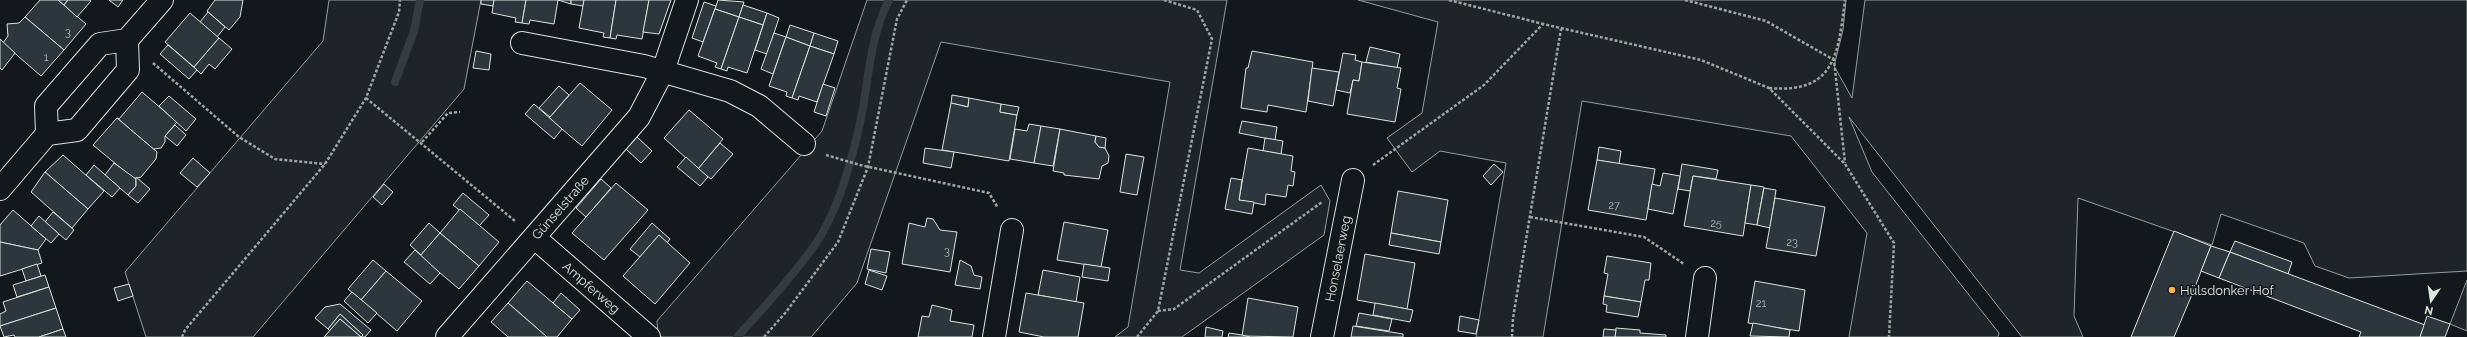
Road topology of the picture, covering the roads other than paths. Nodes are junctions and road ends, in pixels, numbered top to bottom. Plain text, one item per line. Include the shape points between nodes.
1 (162, 0) edge
2 (687, 0) edge
3 (126, 40) junction
4 (522, 43) dead end
5 (663, 70) junction
6 (47, 134) junction
7 (804, 144) dead end
8 (1352, 180) road end
9 (0, 189) edge
10 (1012, 230) road end
11 (535, 238) junction
12 (1705, 278) road end
13 (448, 337) edge
14 (649, 337) edge
15 (994, 337) edge
16 (1322, 337) edge
17 (1697, 337) edge

1 - 3 street
2 - 5 street, Günselstraße
3 - 6 street via 100,44 46,106
3 - 6 street via 128,70 77,130
4 - 5 street
5 - 7 street via 747,98
5 - 11 street, Günselstraße via 650,98 633,124
6 - 9 street
8 - 16 street, Honselaerweg
10 - 15 street
11 - 13 street, Günselstraße
11 - 14 street, Ampferweg
12 - 17 street

